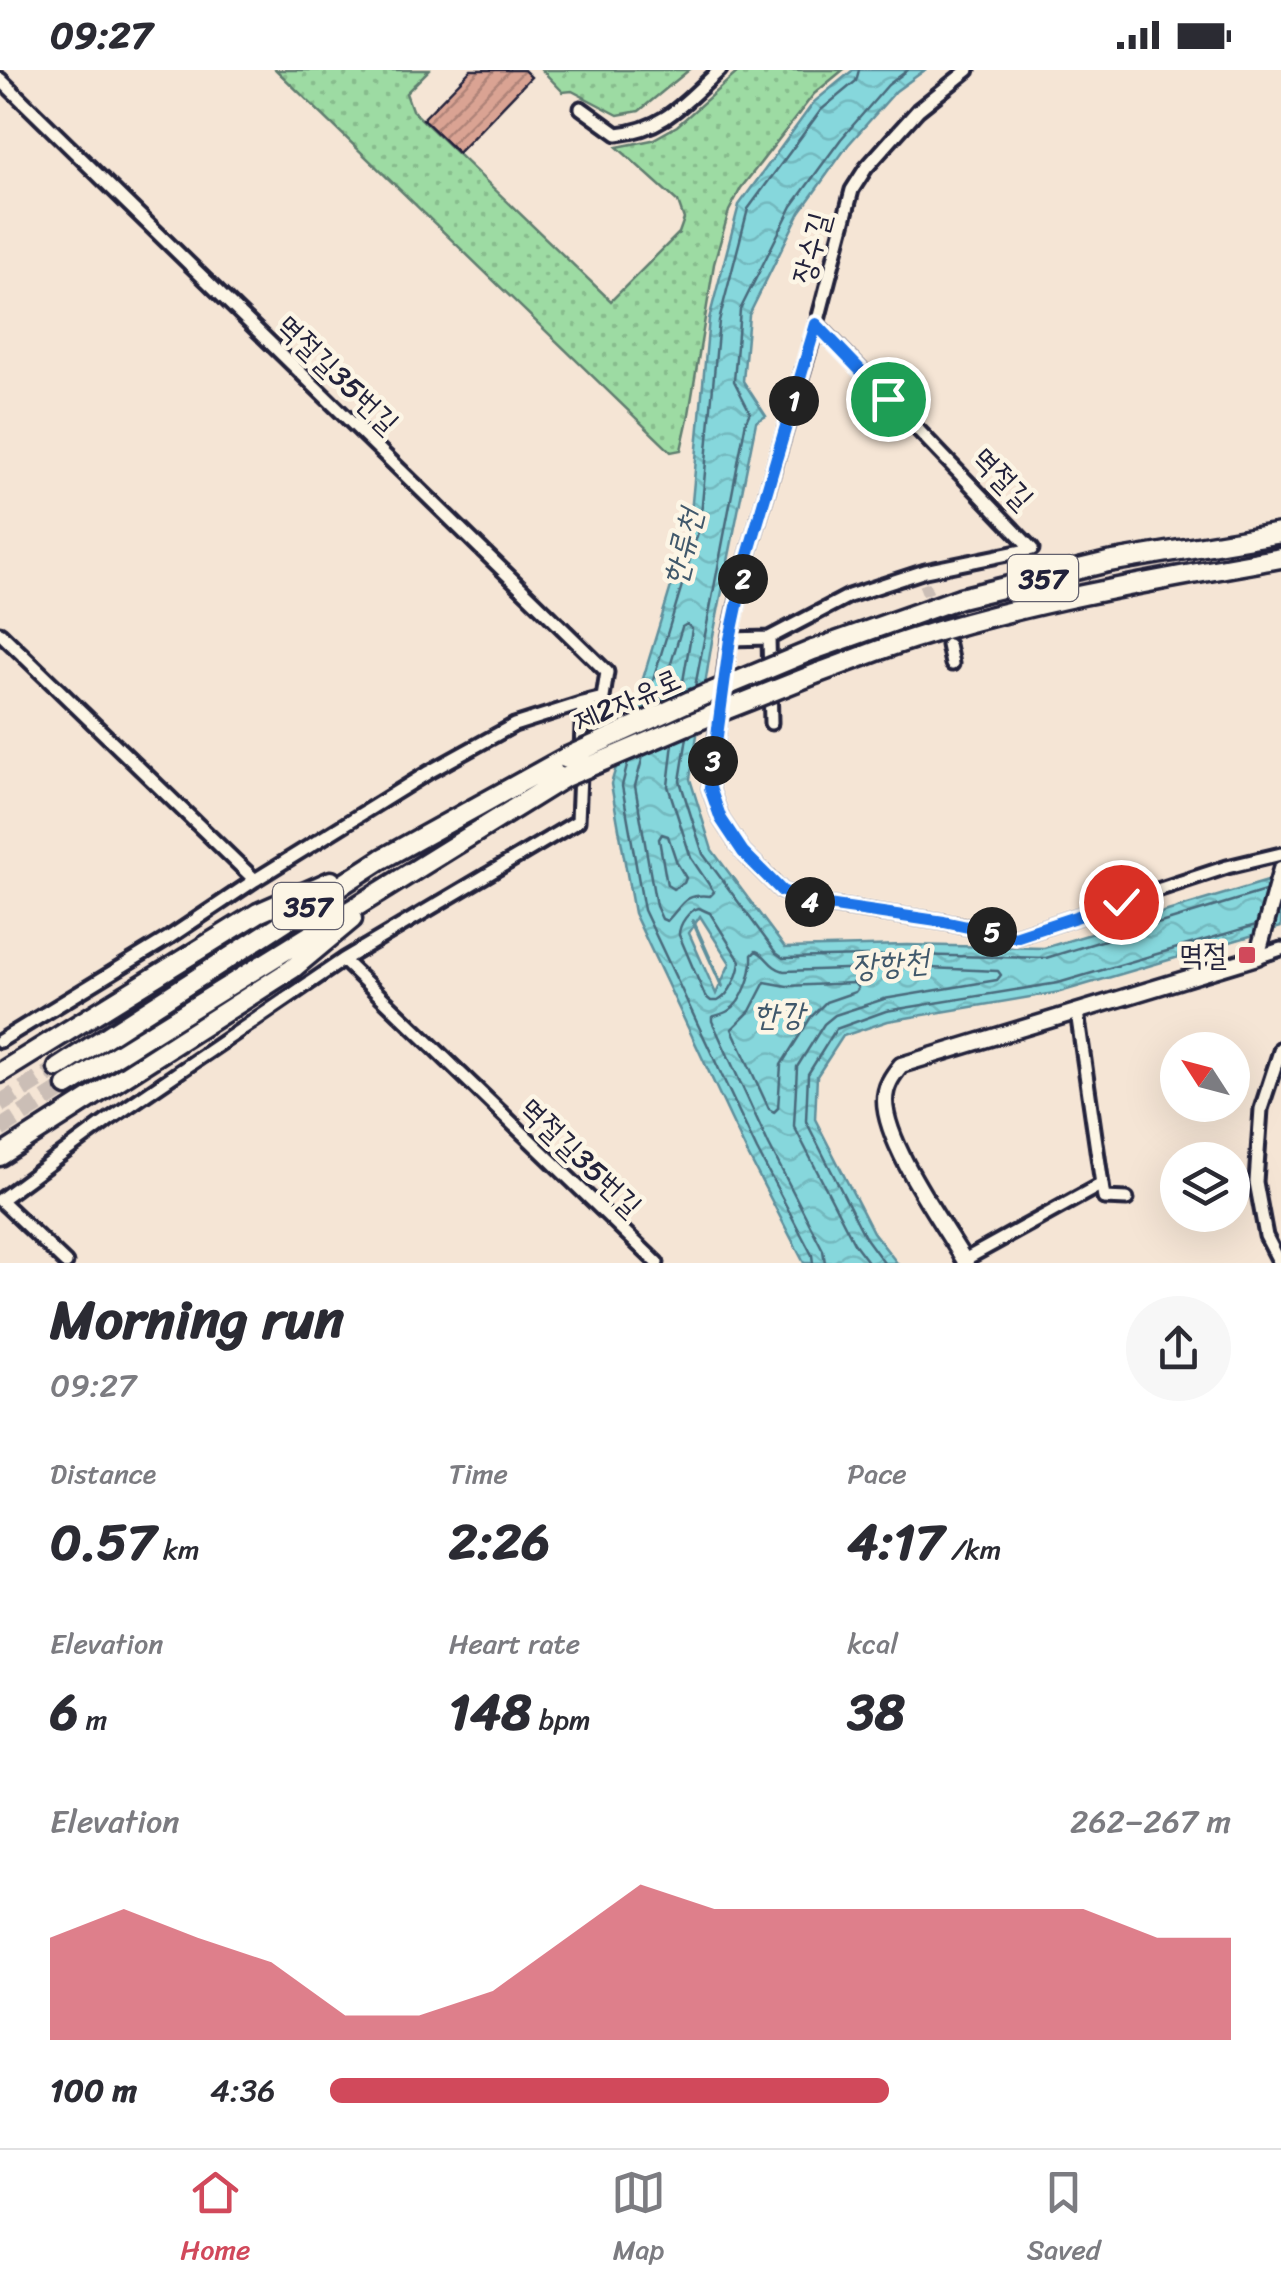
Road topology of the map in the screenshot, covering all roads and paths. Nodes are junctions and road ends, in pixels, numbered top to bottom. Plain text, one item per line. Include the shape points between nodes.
1 (2, 70) edge
2 (720, 70) edge
3 (968, 70) edge
4 (0, 79) edge
5 (581, 108) dead end
6 (816, 324) junction
7 (1281, 533) edge
8 (1281, 558) edge
9 (0, 633) edge
10 (769, 638) junction
11 (730, 639) junction
12 (948, 645) tunnel mouth
13 (952, 664) dead end
14 (583, 703) junction
15 (771, 724) dead end
16 (565, 768) junction
17 (1281, 854) edge
18 (382, 859) junction
19 (1281, 869) edge
20 (401, 878) junction
21 (255, 880) junction
22 (1281, 949) edge
23 (1257, 957) junction
24 (343, 960) junction
25 (1077, 1012) junction
26 (0, 1041) edge
27 (1281, 1048) edge
28 (58, 1068) tunnel mouth
29 (0, 1073) edge
30 (68, 1086) tunnel mouth
31 (0, 1156) edge
32 (1102, 1184) junction
33 (1127, 1198) dead end
34 (0, 1200) edge
35 (965, 1261) edge
36 (66, 1263) edge
37 (656, 1263) edge
38 (1280, 1263) edge

1 - 4 street, 멱절길35번길
2 - 5 street via 664,120 640,132 618,134
3 - 6 street, 장수길 via 918,110 852,190
4 - 14 street, 멱절길35번길 via 606,672 603,698
6 - 10 street, 멱절길 via 1032,548 849,596
6 - 11 street, 장수길
7 - 16 highway, 제2자유로 / 357, bridge via 1108,562 960,598 690,701
8 - 16 highway, 357, bridge via 1137,584 912,639
9 - 21 street
10 - 11 street
10 - 15 street
11 - 17 street, 장수길 via 710,788 743,852 782,891 814,903 1015,937
12 - 13 street
14 - 21 street via 514,725
14 - 24 street via 578,821
16 - 18 highway, 제2자유로 / 357
16 - 20 highway
18 - 28 highway, 제2자유로 / 357
18 - 29 highway via 258,912
19 - 23 street
20 - 30 highway
20 - 31 highway via 292,969
21 - 26 street
22 - 23 street
23 - 25 street
24 - 34 street
24 - 37 street, 멱절길35번길
25 - 32 street
25 - 35 street via 901,1065 891,1078 885,1102 898,1148
27 - 38 street via 1261,1109 1256,1182 1266,1236
32 - 33 street via 1104,1198
32 - 35 street
34 - 36 street

